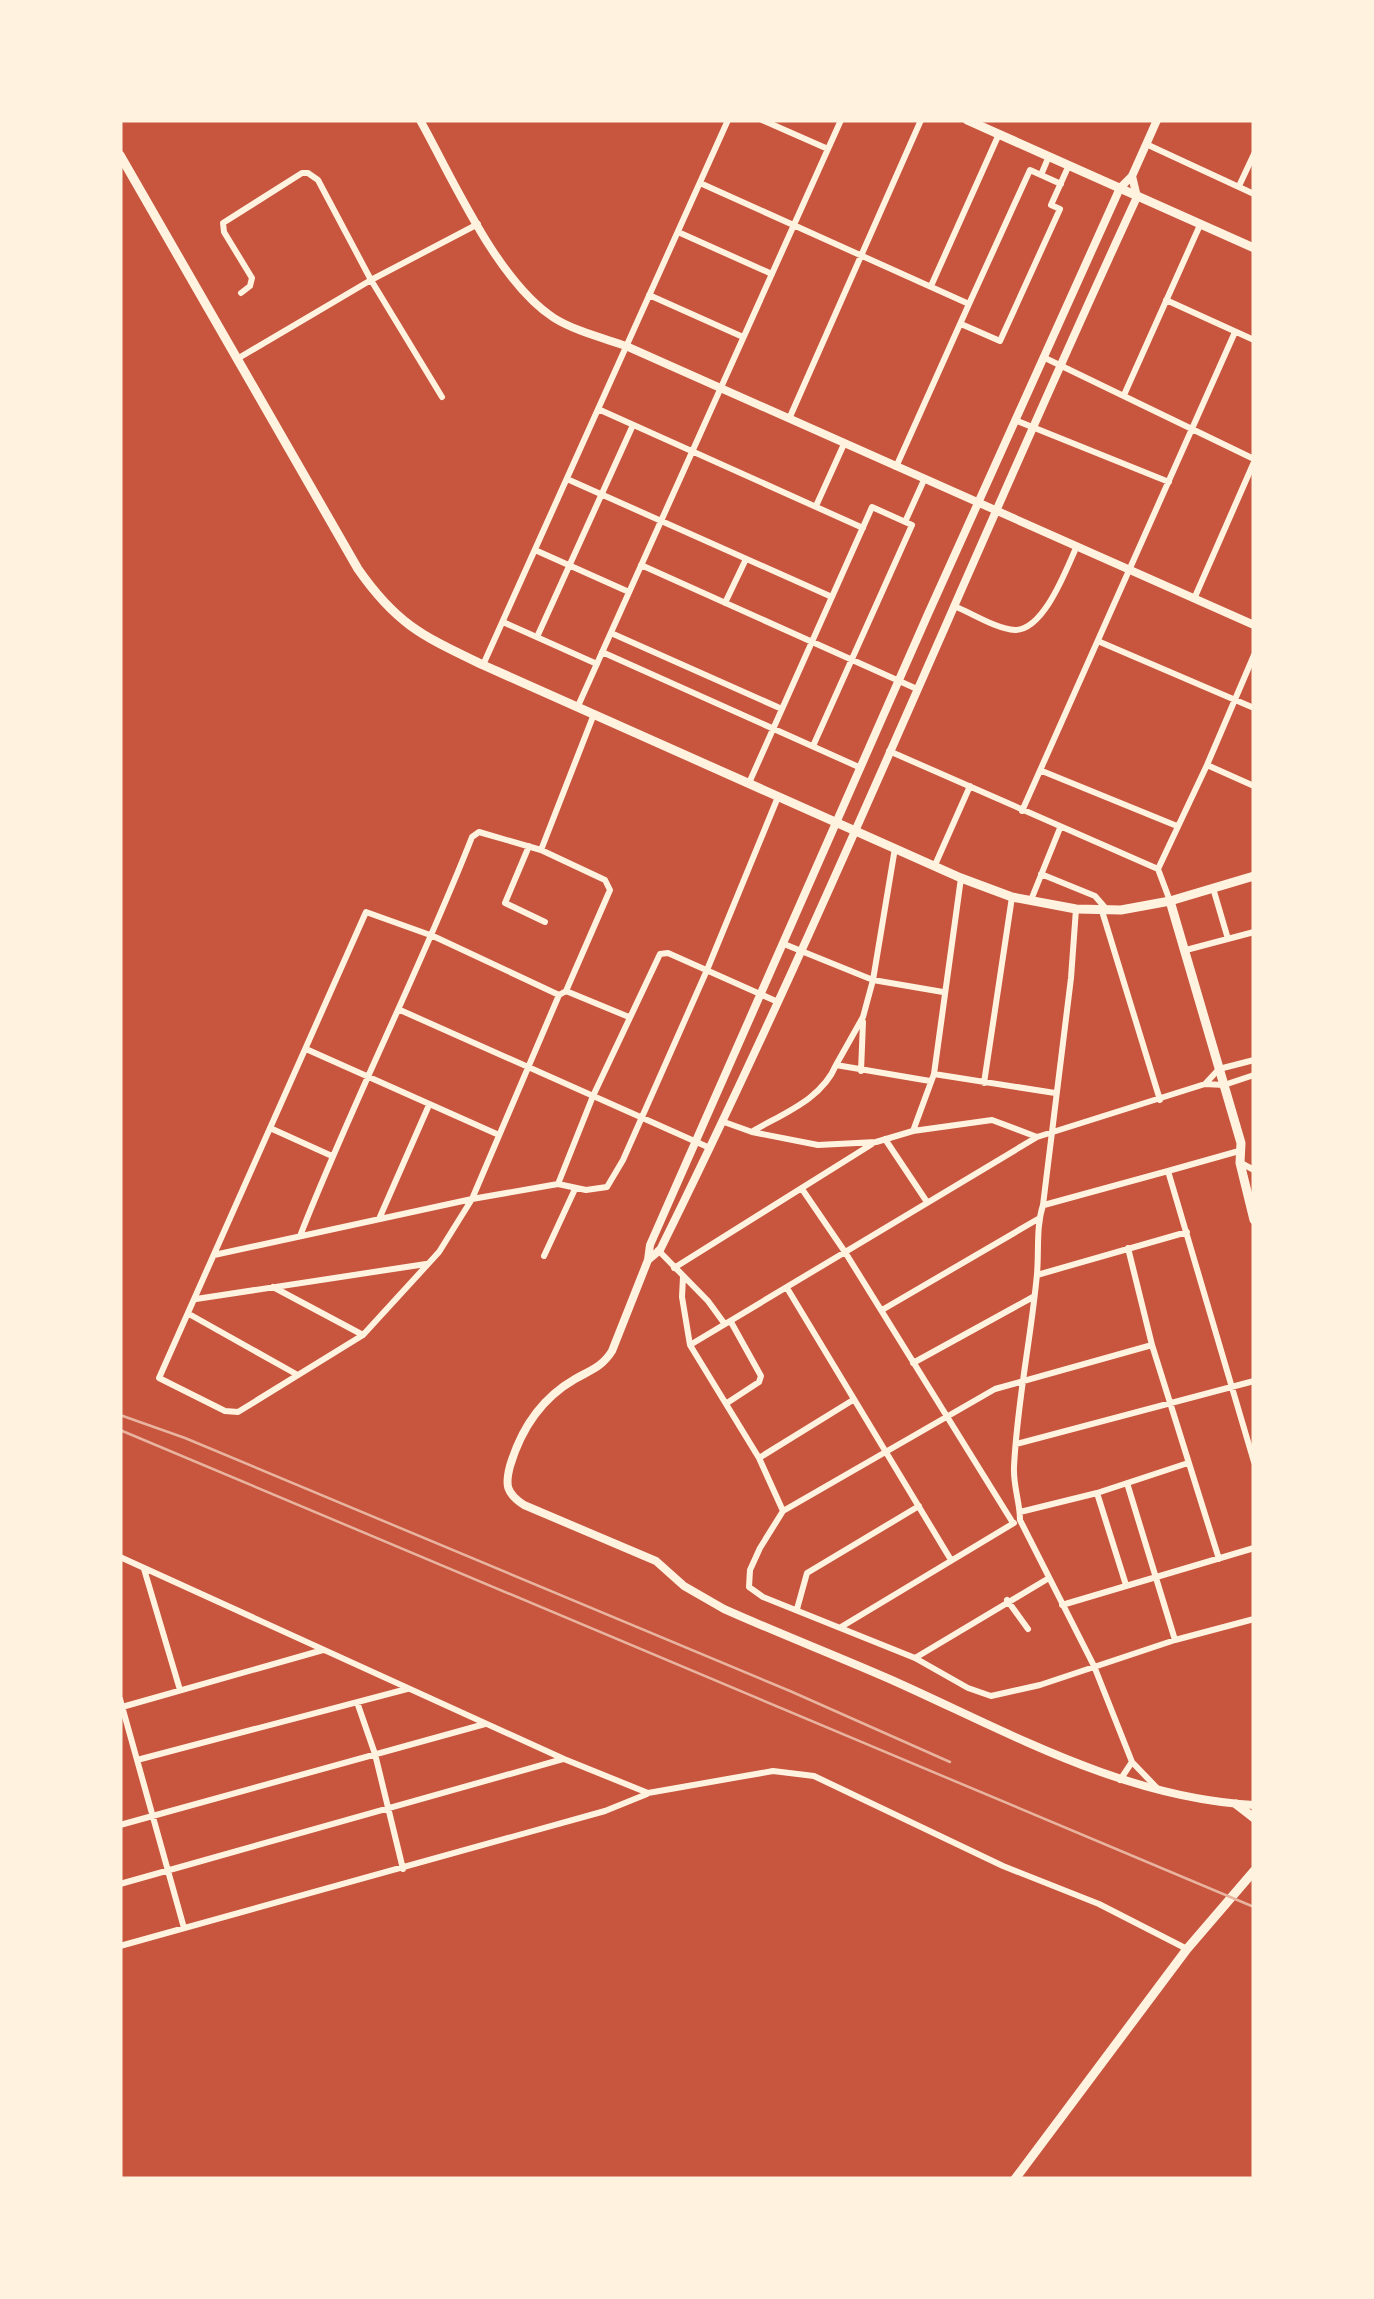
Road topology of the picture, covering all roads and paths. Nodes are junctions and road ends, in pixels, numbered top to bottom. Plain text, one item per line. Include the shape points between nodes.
1 (420, 120) edge
2 (728, 120) edge
3 (762, 120) edge
4 (841, 120) edge
5 (921, 120) edge
6 (967, 120) edge
7 (1156, 120) edge
8 (999, 134) junction
9 (1146, 144) junction
10 (828, 149) junction
11 (1254, 154) edge
12 (120, 155) edge
13 (1049, 156) junction
14 (1069, 165) junction
15 (1041, 175) junction
16 (1132, 176) junction
17 (700, 183) junction
18 (1061, 184) junction
19 (1238, 186) junction
20 (1120, 188) junction
21 (1254, 194) edge
22 (1137, 197) junction
23 (478, 224) junction
24 (1200, 224) junction
25 (794, 225) junction
26 (678, 232) junction
27 (1254, 248) edge
28 (862, 256) junction
29 (772, 274) junction
30 (372, 280) junction
31 (930, 286) junction
32 (241, 293) dead end
33 (649, 295) junction
34 (1166, 300) junction
35 (970, 304) junction
36 (960, 324) junction
37 (1235, 332) junction
38 (744, 337) junction
39 (1254, 340) edge
40 (626, 346) junction
41 (1043, 357) junction
42 (237, 359) junction
43 (1060, 364) junction
44 (720, 388) junction
45 (1124, 395) junction
46 (442, 397) dead end
47 (598, 409) junction
48 (789, 419) junction
49 (1015, 420) junction
50 (633, 424) junction
51 (1031, 427) junction
52 (1194, 427) junction
53 (844, 444) junction
54 (692, 451) junction
55 (1254, 460) edge
56 (896, 467) junction
57 (567, 478) junction
58 (924, 480) junction
59 (1169, 482) junction
60 (602, 494) junction
61 (978, 504) junction
62 (816, 506) junction
63 (995, 510) junction
64 (661, 521) junction
65 (905, 522) junction
66 (863, 528) junction
67 (1076, 548) junction
68 (535, 550) junction
69 (746, 559) junction
70 (641, 565) junction
71 (569, 566) junction
72 (1130, 572) junction
73 (629, 592) junction
74 (832, 597) junction
75 (1194, 599) junction
76 (726, 603) junction
77 (953, 606) junction
78 (503, 622) junction
79 (1254, 626) edge
80 (611, 633) junction
81 (537, 637) junction
82 (812, 642) junction
83 (1100, 642) junction
84 (602, 652) junction
85 (1254, 655) edge
86 (852, 660) junction
87 (484, 664) junction
88 (597, 664) junction
89 (899, 681) junction
90 (917, 688) junction
91 (1236, 700) junction
92 (578, 706) junction
93 (1254, 708) edge
94 (782, 709) junction
95 (594, 714) junction
96 (773, 728) junction
97 (813, 746) junction
98 (889, 750) junction
99 (1207, 766) junction
100 (861, 768) junction
101 (1042, 770) junction
102 (749, 783) junction
103 (970, 786) junction
104 (1254, 786) edge
105 (778, 796) junction
106 (1022, 811) junction
107 (838, 820) junction
108 (1177, 826) junction
109 (1060, 828) junction
110 (854, 830) junction
111 (530, 846) junction
112 (894, 848) junction
113 (541, 850) junction
114 (934, 866) junction
115 (1158, 868) junction
116 (1041, 874) junction
117 (1254, 876) edge
118 (961, 878) junction
119 (1212, 888) junction
120 (1012, 897) junction
121 (1031, 900) junction
122 (1170, 901) junction
123 (1076, 909) junction
124 (1105, 911) junction
125 (545, 922) dead end
126 (1254, 932) edge
127 (433, 936) junction
128 (1228, 939) junction
129 (784, 944) junction
130 (1186, 950) junction
131 (802, 951) junction
132 (707, 970) junction
133 (873, 980) junction
134 (943, 992) junction
135 (563, 993) junction
136 (761, 995) junction
137 (778, 1002) junction
138 (400, 1010) junction
139 (863, 1016) junction
140 (629, 1018) junction
141 (306, 1049) junction
142 (1254, 1060) edge
143 (836, 1065) junction
144 (530, 1067) junction
145 (1219, 1069) junction
146 (861, 1071) junction
147 (1254, 1075) edge
148 (932, 1077) junction
149 (369, 1078) junction
150 (984, 1084) junction
151 (1205, 1084) junction
152 (1224, 1085) junction
153 (1055, 1092) junction
154 (593, 1096) junction
155 (1160, 1100) junction
156 (430, 1105) junction
157 (640, 1117) junction
158 (724, 1122) junction
159 (1014, 1127) junction
160 (270, 1128) junction
161 (914, 1131) junction
162 (752, 1132) junction
163 (1052, 1132) junction
164 (499, 1135) junction
165 (1038, 1136) junction
166 (886, 1138) junction
167 (1254, 1139) edge
168 (876, 1142) junction
169 (697, 1144) junction
170 (1024, 1147) junction
171 (1240, 1147) junction
172 (711, 1148) junction
173 (332, 1156) junction
174 (1240, 1162) junction
175 (1254, 1170) edge
176 (1168, 1171) junction
177 (558, 1184) junction
178 (575, 1189) junction
179 (802, 1189) junction
180 (472, 1198) junction
181 (927, 1202) junction
182 (1044, 1205) junction
183 (378, 1220) junction
184 (1038, 1220) junction
185 (1254, 1220) edge
186 (1187, 1232) junction
187 (300, 1236) junction
188 (650, 1245) junction
189 (1128, 1248) junction
190 (660, 1250) junction
191 (845, 1252) junction
192 (214, 1255) junction
193 (544, 1256) dead end
194 (648, 1260) junction
195 (429, 1264) junction
196 (674, 1268) junction
197 (1037, 1275) junction
198 (682, 1277) junction
199 (272, 1286) junction
200 (788, 1288) junction
201 (1033, 1296) junction
202 (195, 1299) junction
203 (882, 1310) junction
204 (190, 1314) junction
205 (727, 1323) junction
206 (363, 1335) junction
207 (690, 1345) junction
208 (1152, 1345) junction
209 (914, 1363) junction
210 (296, 1374) junction
211 (1021, 1380) junction
212 (1254, 1381) edge
213 (1231, 1387) junction
214 (853, 1400) junction
215 (726, 1403) junction
216 (1172, 1405) junction
217 (945, 1417) junction
218 (1016, 1444) junction
219 (885, 1452) junction
220 (759, 1458) junction
221 (1254, 1462) edge
222 (1188, 1463) junction
223 (1127, 1482) junction
224 (1096, 1493) junction
225 (919, 1506) junction
226 (783, 1511) junction
227 (1018, 1518) junction
228 (1254, 1548) edge
229 (120, 1557) edge
230 (1219, 1559) junction
231 (950, 1560) junction
232 (144, 1569) junction
233 (1049, 1578) junction
234 (1155, 1578) junction
235 (1126, 1585) junction
236 (1007, 1600) junction
237 (1062, 1606) junction
238 (797, 1609) junction
239 (1254, 1619) edge
240 (841, 1627) junction
241 (1028, 1629) dead end
242 (1175, 1640) junction
243 (324, 1649) junction
244 (915, 1658) junction
245 (1094, 1666) junction
246 (410, 1688) junction
247 (180, 1690) junction
248 (358, 1702) junction
249 (121, 1703) edge
250 (488, 1723) junction
251 (375, 1754) junction
252 (564, 1758) junction
253 (137, 1760) junction
254 (1132, 1762) junction
255 (1120, 1780) junction
256 (1160, 1792) junction
257 (648, 1793) junction
258 (1236, 1804) junction
259 (1254, 1804) edge
260 (389, 1809) junction
261 (153, 1817) junction
262 (1254, 1818) edge
263 (120, 1826) edge
264 (403, 1868) junction
265 (168, 1871) junction
266 (1254, 1872) edge
267 (120, 1884) edge
268 (184, 1928) junction
269 (120, 1946) edge
270 (1188, 1949) junction
271 (1016, 2179) edge

1 - 23 street
2 - 17 street
3 - 10 street
4 - 10 street
5 - 28 street
6 - 8 main road
7 - 9 street
8 - 13 main road
8 - 31 street
9 - 16 street
9 - 19 street
10 - 25 street
11 - 19 street
12 - 42 main road
13 - 14 main road
13 - 15 street
14 - 18 street
14 - 20 main road
15 - 18 street
15 - 35 street via 1030,170
16 - 20 street
16 - 22 street
17 - 25 street
17 - 26 street
18 - 36 street via 1051,205 1060,209 1000,342
19 - 21 street
20 - 22 main road
20 - 41 street
22 - 24 main road
22 - 43 street
23 - 30 street
23 - 40 street via 538,306 556,320
24 - 27 main road
24 - 34 street
25 - 28 street
25 - 29 street
26 - 29 street
26 - 33 street
28 - 31 street
28 - 48 street
29 - 38 street
30 - 32 street via 318,180 302,173 223,223 252,278
30 - 42 street
30 - 46 street
31 - 35 street
33 - 38 street
33 - 40 street
34 - 37 street
34 - 45 street
35 - 36 street
36 - 56 street
37 - 39 street
37 - 52 street
38 - 44 street
40 - 44 street
40 - 47 street
41 - 43 street
41 - 49 street
42 - 87 main road via 382,604 431,640
43 - 45 street
43 - 51 street
44 - 48 street
44 - 54 street
45 - 52 street
47 - 50 street
47 - 57 street
48 - 53 street
49 - 51 street
49 - 61 street
50 - 54 street
50 - 60 street
51 - 59 street
51 - 63 street
52 - 55 street
52 - 59 street
53 - 56 street
53 - 62 street
54 - 62 street
54 - 64 street
55 - 75 street
56 - 58 street
57 - 60 street
57 - 68 street
58 - 61 street
58 - 65 street
59 - 72 street
60 - 64 street
60 - 71 street
61 - 63 street
61 - 89 street
62 - 66 street
63 - 67 street
63 - 77 street
64 - 69 street
64 - 70 street
65 - 66 street via 872,508
65 - 86 street via 912,525
66 - 74 street
67 - 72 street
67 - 77 street via 1058,590 1025,628 1009,629
68 - 71 street
68 - 78 street
69 - 74 street
69 - 76 street
70 - 73 street
70 - 76 street
71 - 73 street
71 - 81 street
72 - 75 street
72 - 83 street
73 - 80 street
74 - 82 street
75 - 79 street
76 - 82 street
77 - 90 street
78 - 81 street
78 - 87 street
80 - 84 street
80 - 94 street
81 - 88 street
82 - 86 street
82 - 94 street
83 - 91 street
83 - 101 street
84 - 88 street
84 - 96 street
85 - 91 street
86 - 89 street
86 - 97 street
87 - 92 main road
88 - 92 street
89 - 90 street
89 - 100 street
90 - 98 street
91 - 93 street
91 - 99 street
92 - 95 main road
94 - 96 street
95 - 102 main road
95 - 113 street
96 - 97 street
96 - 102 street
97 - 100 street
98 - 103 street
98 - 110 street
99 - 104 street
99 - 108 street
100 - 107 street
101 - 106 street
101 - 108 street
102 - 105 main road
103 - 106 street
103 - 114 street
105 - 107 main road
105 - 132 street
106 - 109 street
107 - 110 main road
107 - 129 street
108 - 115 street
109 - 115 street
109 - 116 street
110 - 112 main road
110 - 131 street
111 - 113 street
111 - 125 street via 505,903
111 - 127 street via 476,833
112 - 114 main road
112 - 133 street
113 - 135 street via 605,880 610,890
114 - 118 main road
115 - 122 street
116 - 121 street
116 - 124 street via 1095,896
117 - 119 main road
118 - 120 main road
118 - 134 street
119 - 122 main road
119 - 128 street
120 - 121 main road
120 - 150 street
121 - 123 main road
122 - 124 main road
122 - 130 main road
123 - 124 main road
123 - 153 street
124 - 155 street
126 - 128 street
127 - 135 street
127 - 138 street
127 - 141 street via 366,912
128 - 130 street
129 - 131 street
129 - 136 street
130 - 145 main road
131 - 133 street
131 - 137 street
132 - 136 street
132 - 140 street via 664,952
132 - 157 street
133 - 134 street
133 - 139 street
134 - 148 street
135 - 140 street
135 - 144 street
136 - 137 street
136 - 169 street
137 - 158 street
138 - 144 street
138 - 149 street
139 - 143 street
139 - 146 street
140 - 154 street
141 - 149 street
141 - 160 street
142 - 145 street
143 - 146 street
143 - 162 street via 818,1092
144 - 154 street
144 - 164 street
145 - 151 street
145 - 152 main road
146 - 148 street
147 - 152 street
148 - 150 street
148 - 161 street
149 - 156 street
149 - 173 street
150 - 153 street
151 - 152 street
151 - 155 street
152 - 171 main road
153 - 163 street
154 - 157 street
154 - 177 street
155 - 163 street
156 - 164 street
156 - 183 street
157 - 169 street
157 - 178 street via 607,1187
158 - 162 street
158 - 172 street
159 - 161 street via 992,1120
159 - 165 street
159 - 170 street
160 - 173 street
160 - 192 street
161 - 166 street
162 - 168 street via 818,1145
163 - 165 street
163 - 182 street
164 - 180 street
165 - 170 street
166 - 168 street
166 - 181 street
167 - 171 street
168 - 179 street
169 - 172 street
169 - 188 street
170 - 181 street
171 - 174 main road
171 - 176 street
172 - 190 street
173 - 187 street
174 - 175 street
174 - 185 main road
176 - 182 street
176 - 186 street
177 - 178 street
177 - 180 street
178 - 193 street
179 - 191 street
179 - 196 street
180 - 183 street
180 - 195 street
181 - 191 street
182 - 184 street
183 - 187 street
184 - 197 street
184 - 203 street
186 - 189 street
186 - 213 street
187 - 192 street
188 - 190 street
188 - 194 street
189 - 197 street
189 - 208 street
190 - 194 street
190 - 196 street
191 - 200 street
191 - 203 street
192 - 202 street
194 - 255 street via 605,1362 534,1413 512,1458 508,1491 524,1505 656,1560 724,1609
195 - 199 street
195 - 206 street
196 - 198 street
197 - 201 street
198 - 205 street
198 - 207 street
199 - 202 street
199 - 206 street
200 - 205 street
200 - 214 street
201 - 209 street
201 - 211 street
202 - 204 street
203 - 209 street
204 - 210 street
204 - 210 street via 158,1374 162,1380 238,1412
205 - 207 street
205 - 215 street via 761,1376
206 - 210 street
207 - 215 street
208 - 211 street
208 - 216 street
209 - 217 street
211 - 217 street
211 - 218 street
212 - 213 street
213 - 216 street
213 - 221 street
214 - 219 street
214 - 220 street
215 - 220 street
216 - 218 street
216 - 222 street
217 - 219 street
217 - 227 street
218 - 227 street
219 - 225 street
219 - 226 street
220 - 226 street
222 - 223 street
222 - 230 street
223 - 224 street
223 - 234 street
224 - 227 street
224 - 235 street
225 - 231 street
225 - 238 street via 807,1573
226 - 238 street via 748,1581 763,1597
227 - 231 street
227 - 233 street
228 - 230 street
229 - 232 street
230 - 234 street
231 - 240 street
232 - 243 street
232 - 247 street
233 - 236 street
233 - 237 street
234 - 235 street
234 - 242 street
235 - 237 street
236 - 241 street
236 - 244 street
237 - 245 street
238 - 240 street
239 - 242 street
240 - 244 street
242 - 245 street
243 - 246 street
243 - 247 street
244 - 245 street via 991,1696
245 - 254 street
246 - 248 street
246 - 250 street
247 - 249 street
248 - 251 street
248 - 253 street
249 - 253 street
250 - 251 street
250 - 252 street
251 - 260 street
251 - 261 street
252 - 257 street
252 - 260 street
253 - 261 street
254 - 255 street
254 - 256 street
255 - 256 street
256 - 258 street
257 - 264 street
257 - 270 street via 773,1771 814,1776
258 - 259 street
258 - 262 main road
260 - 264 street
260 - 265 street
261 - 263 street
261 - 265 street
264 - 268 street
265 - 267 street
265 - 268 street
266 - 270 main road
268 - 269 street
270 - 271 main road

